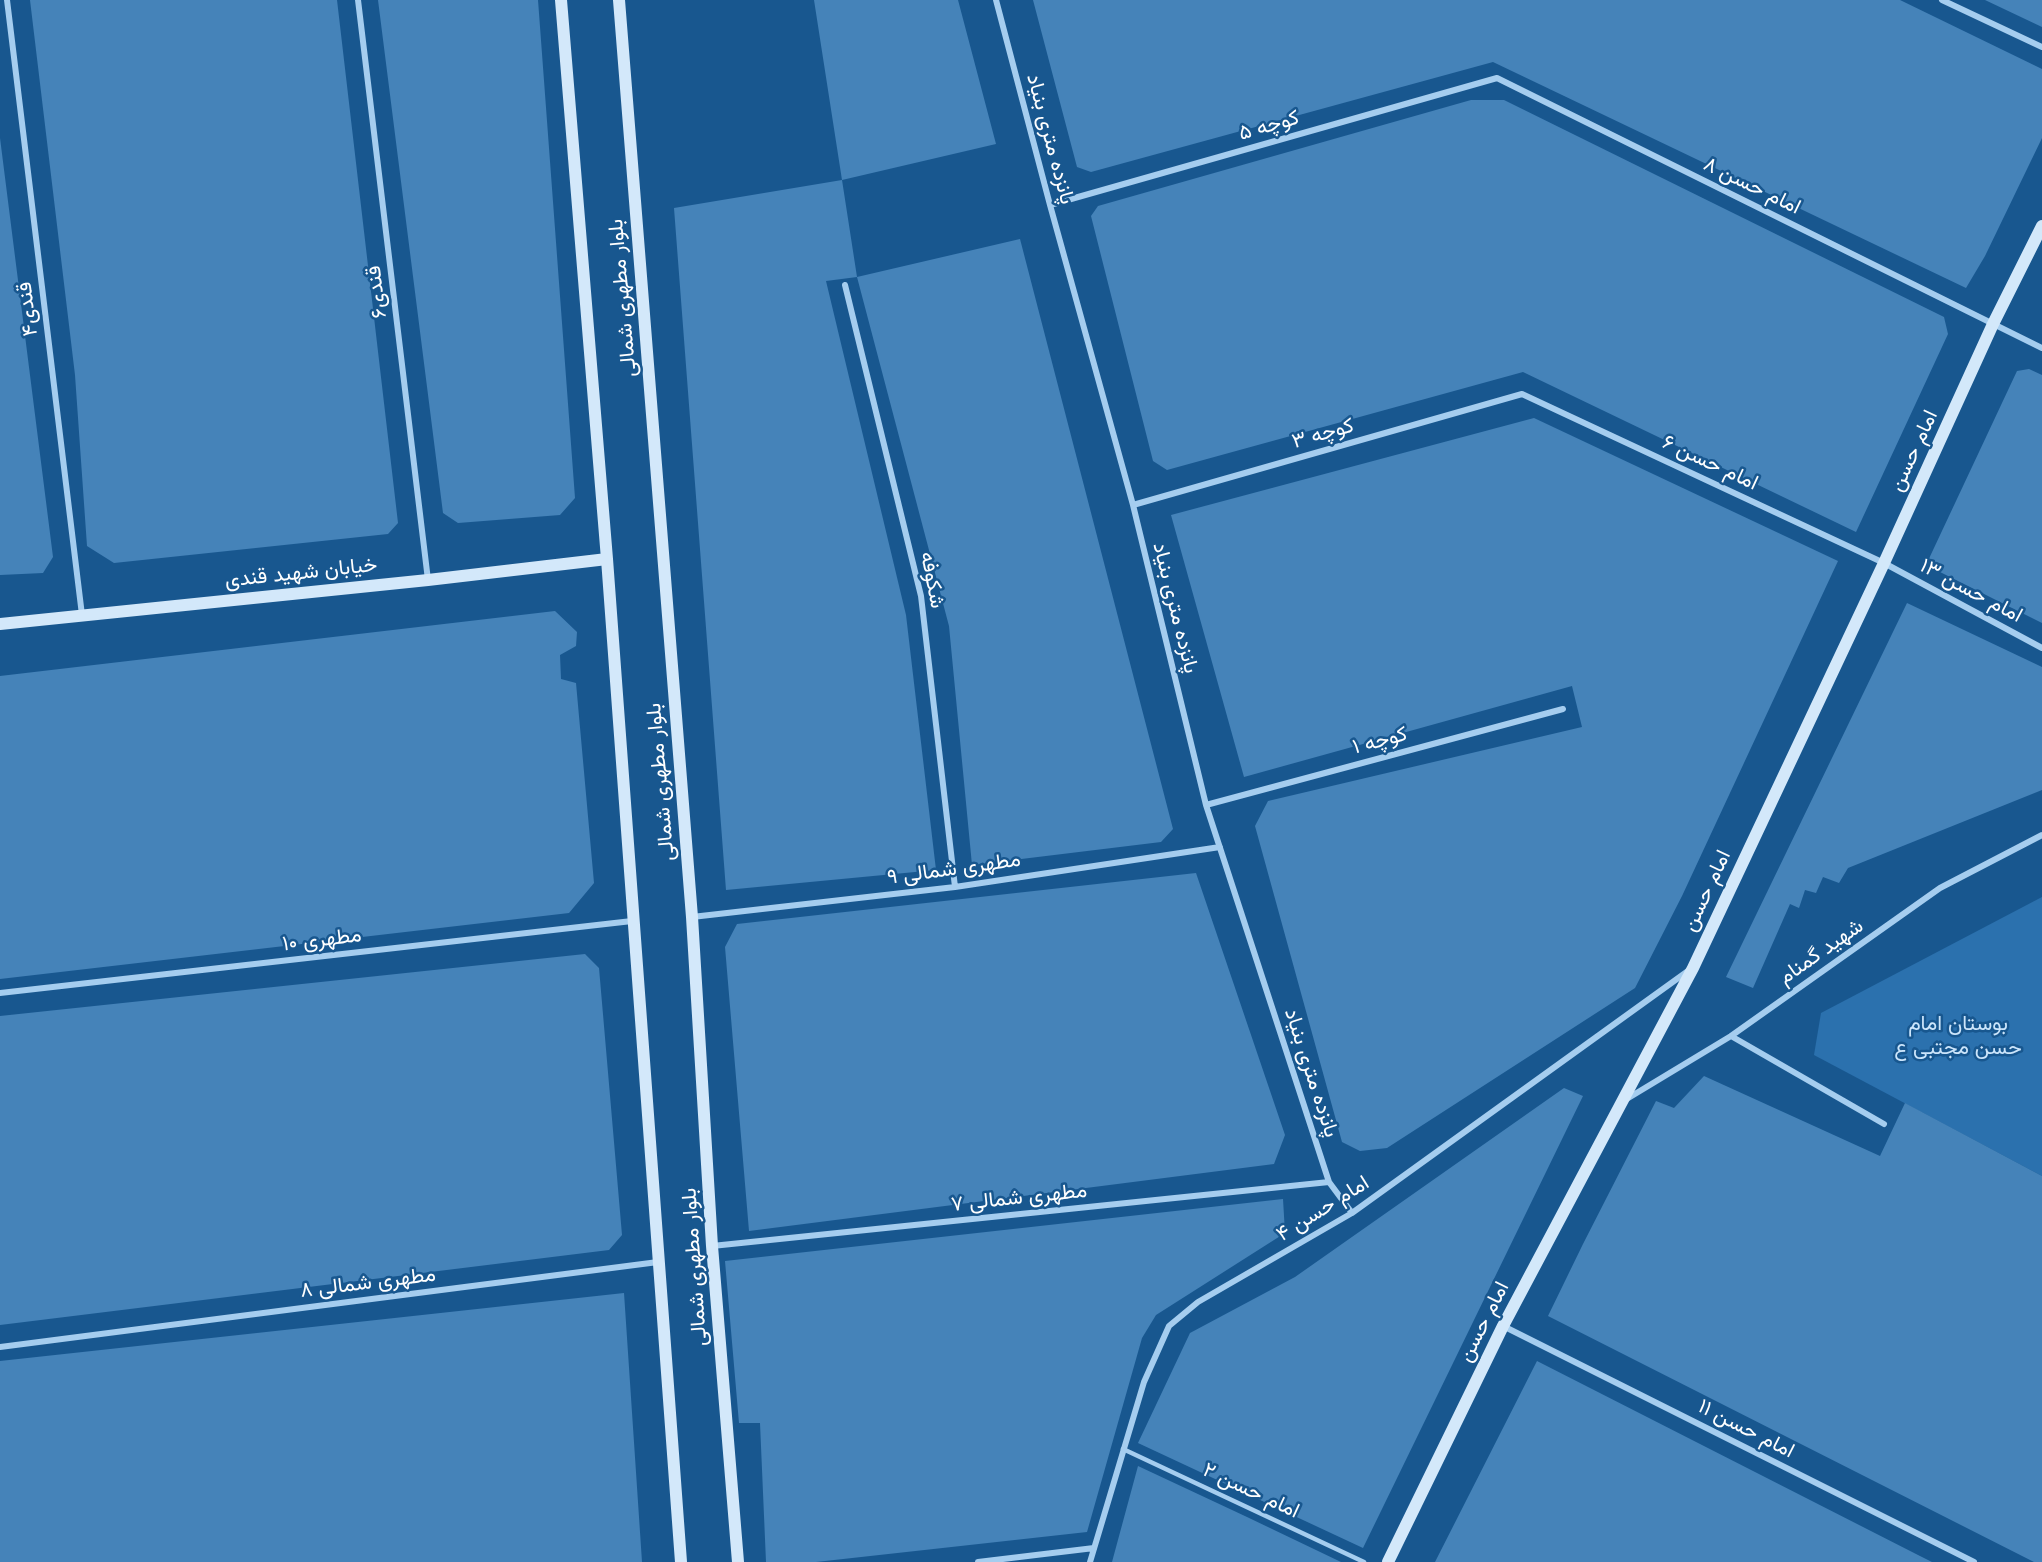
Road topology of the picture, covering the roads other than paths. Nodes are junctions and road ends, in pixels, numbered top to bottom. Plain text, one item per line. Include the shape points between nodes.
1 (7, 0) edge
2 (358, 0) edge
3 (561, 0) edge
4 (618, 0) edge
5 (996, 0) edge
6 (1942, 0) edge
7 (2042, 47) edge
8 (1497, 78) joint
9 (1050, 205) junction
10 (2042, 226) edge
11 (845, 285) dead end
12 (1993, 324) junction
13 (2042, 348) edge
14 (1522, 394) joint
15 (1133, 505) junction
16 (607, 559) junction
17 (1884, 563) junction
18 (428, 580) junction
19 (82, 615) junction
20 (0, 624) edge
21 (2042, 648) edge
22 (1563, 709) dead end
23 (1206, 805) junction
24 (2042, 835) edge
25 (1220, 847) junction
26 (955, 887) junction
27 (692, 918) junction
28 (632, 921) junction
29 (1693, 968) junction
30 (0, 993) edge
31 (1731, 1036) junction
32 (1622, 1102) junction
33 (1884, 1124) dead end
34 (1329, 1182) junction
35 (1352, 1213) junction
36 (712, 1246) junction
37 (658, 1262) junction
38 (1503, 1326) junction
39 (0, 1347) edge
40 (1123, 1449) junction
41 (1094, 1548) junction
42 (681, 1562) edge
43 (738, 1562) edge
44 (978, 1562) edge
45 (1090, 1562) edge
46 (1364, 1562) edge
47 (1388, 1562) edge
48 (1974, 1562) edge

1 - 19 street, قندی۴
2 - 18 street, قندی۶
3 - 16 street, بلوار مطهری شمالی
4 - 27 street, بلوار مطهری شمالی
5 - 9 street, پانزده متری بنیاد
6 - 7 street
8 - 9 street, کوچه ۵
8 - 12 street, امام حسن ۸
9 - 15 street, پانزده متری بنیاد
10 - 12 street, امام حسن
11 - 26 street, شکوفه via 921,596
12 - 13 street, امام حسن ۸
12 - 17 street, امام حسن
14 - 15 street, کوچه ۳
14 - 17 street, امام حسن ۶
15 - 23 street, پانزده متری بنیاد
16 - 18 street, خیابان شهید قندی
16 - 28 street, بلوار مطهری شمالی
17 - 21 street, امام حسن ۱۳
17 - 29 street, امام حسن
18 - 19 street, خیابان شهید قندی
19 - 20 street, خیابان شهید قندی
22 - 23 street, کوچه ۱
23 - 25 street, پانزده متری بنیاد
24 - 31 street, شهید گمنام via 1940,888
25 - 26 street, مطهری شمالی ۹
25 - 34 street, پانزده متری بنیاد
26 - 27 street, مطهری شمالی ۹
27 - 36 street, بلوار مطهری شمالی
28 - 30 street, مطهری ۱۰
28 - 37 street, بلوار مطهری شمالی
29 - 32 street, امام حسن
29 - 35 street, امام حسن ۴
31 - 32 street, شهید گمنام
31 - 33 street
32 - 38 street, امام حسن
34 - 35 street, پانزده متری بنیاد
34 - 36 street, مطهری شمالی ۷
35 - 40 street, امام حسن ۴ via 1198,1302 1169,1326 1144,1382
36 - 43 street, بلوار مطهری شمالی
37 - 39 street, مطهری شمالی ۸
37 - 42 street, بلوار مطهری شمالی
38 - 47 street, امام حسن
38 - 48 street, امام حسن ۱۱
40 - 41 street, امام حسن ۴
40 - 46 lane, امام حسن ۲
41 - 44 street
41 - 45 street, امام حسن ۴

